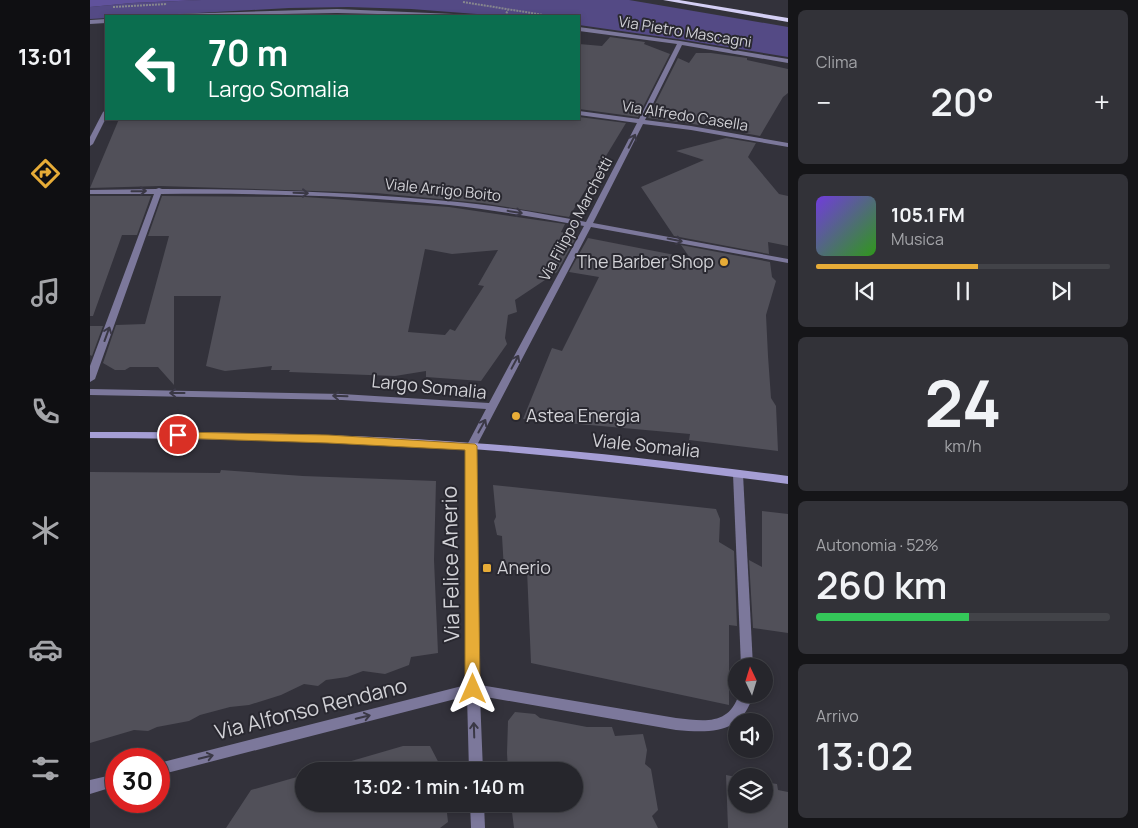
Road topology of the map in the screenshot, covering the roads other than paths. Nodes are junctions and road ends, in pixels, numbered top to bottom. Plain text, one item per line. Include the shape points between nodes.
1 (666, 0) edge
2 (702, 0) edge
3 (788, 14) edge
4 (211, 15) edge
5 (432, 15) edge
6 (788, 20) edge
7 (105, 21) edge
8 (90, 22) edge
9 (580, 29) edge
10 (680, 43) junction
11 (788, 61) edge
12 (580, 113) edge
13 (105, 114) edge
14 (642, 121) junction
15 (90, 144) edge
16 (788, 145) edge
17 (159, 190) junction
18 (90, 192) edge
19 (589, 224) junction
20 (788, 261) edge
21 (90, 379) edge
22 (90, 392) edge
23 (493, 406) junction
24 (90, 435) edge
25 (471, 446) junction
26 (738, 474) junction
27 (788, 480) edge
28 (747, 658) edge
29 (473, 689) junction
30 (743, 703) edge
31 (476, 762) edge
32 (170, 766) edge
33 (105, 783) edge
34 (90, 787) edge
35 (477, 812) edge
36 (478, 828) edge

1 - 6 highway
2 - 3 highway
4 - 5 street via 345,11
7 - 8 street
9 - 10 street, Via Pietro Mascagni
10 - 11 street, Via Pietro Mascagni
10 - 14 street, Via Filippo Marchetti
12 - 14 street, Via Alfredo Casella
13 - 15 street
14 - 16 street, Via Alfredo Casella
19 -> 14 street, Via Filippo Marchetti
18 -> 17 street, Viale Arrigo Boito
17 -> 19 street, Viale Arrigo Boito via 399,199 481,206
21 -> 17 street
19 -> 20 street, Viale Arrigo Boito
23 -> 19 street, Via Filippo Marchetti
23 -> 22 street, Largo Somalia via 302,394
25 -> 23 street, Largo Somalia
24 - 25 main road via 328,439
25 - 26 main road, Viale Somalia
25 - 29 street, Via Felice Anerio
26 - 27 main road, Viale Somalia
26 - 28 street
29 - 30 street via 688,725 730,721 738,715
31 -> 29 street, Via Felice Anerio
32 -> 29 street, Via Alfonso Rendano
33 - 34 street
35 - 36 street

